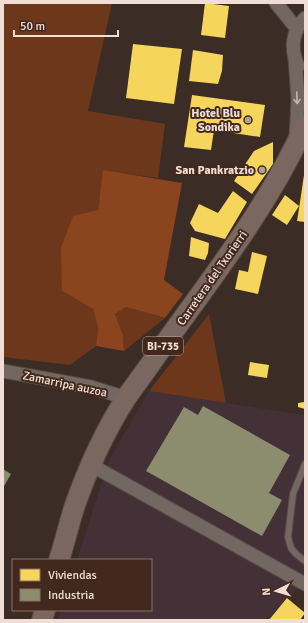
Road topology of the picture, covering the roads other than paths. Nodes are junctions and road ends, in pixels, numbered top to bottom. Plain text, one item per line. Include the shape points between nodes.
1 (276, 3) edge
2 (305, 18) edge
3 (297, 28) junction
4 (295, 59) junction
5 (305, 75) edge
6 (305, 125) edge
7 (295, 146) junction
8 (3, 371) edge
9 (126, 398) junction
10 (305, 464) edge
11 (91, 465) junction
12 (60, 559) edge
13 (305, 561) edge
14 (305, 584) edge

1 - 3 street
2 - 3 street
3 - 4 street via 293,44
4 - 5 street
4 -> 7 street via 298,99
6 - 7 main road, Carretera del Txorierri / BI-735
7 - 9 main road, Carretera del Txorierri / BI-735 via 243,234
8 - 9 street, Zamarripa auzoa via 91,387
9 - 11 main road, Carretera del Txorierri / BI-735
10 - 13 lane via 293,494 288,537 291,548
11 - 12 main road, Carretera del Txorierri / BI-735 via 75,504
11 - 14 street

